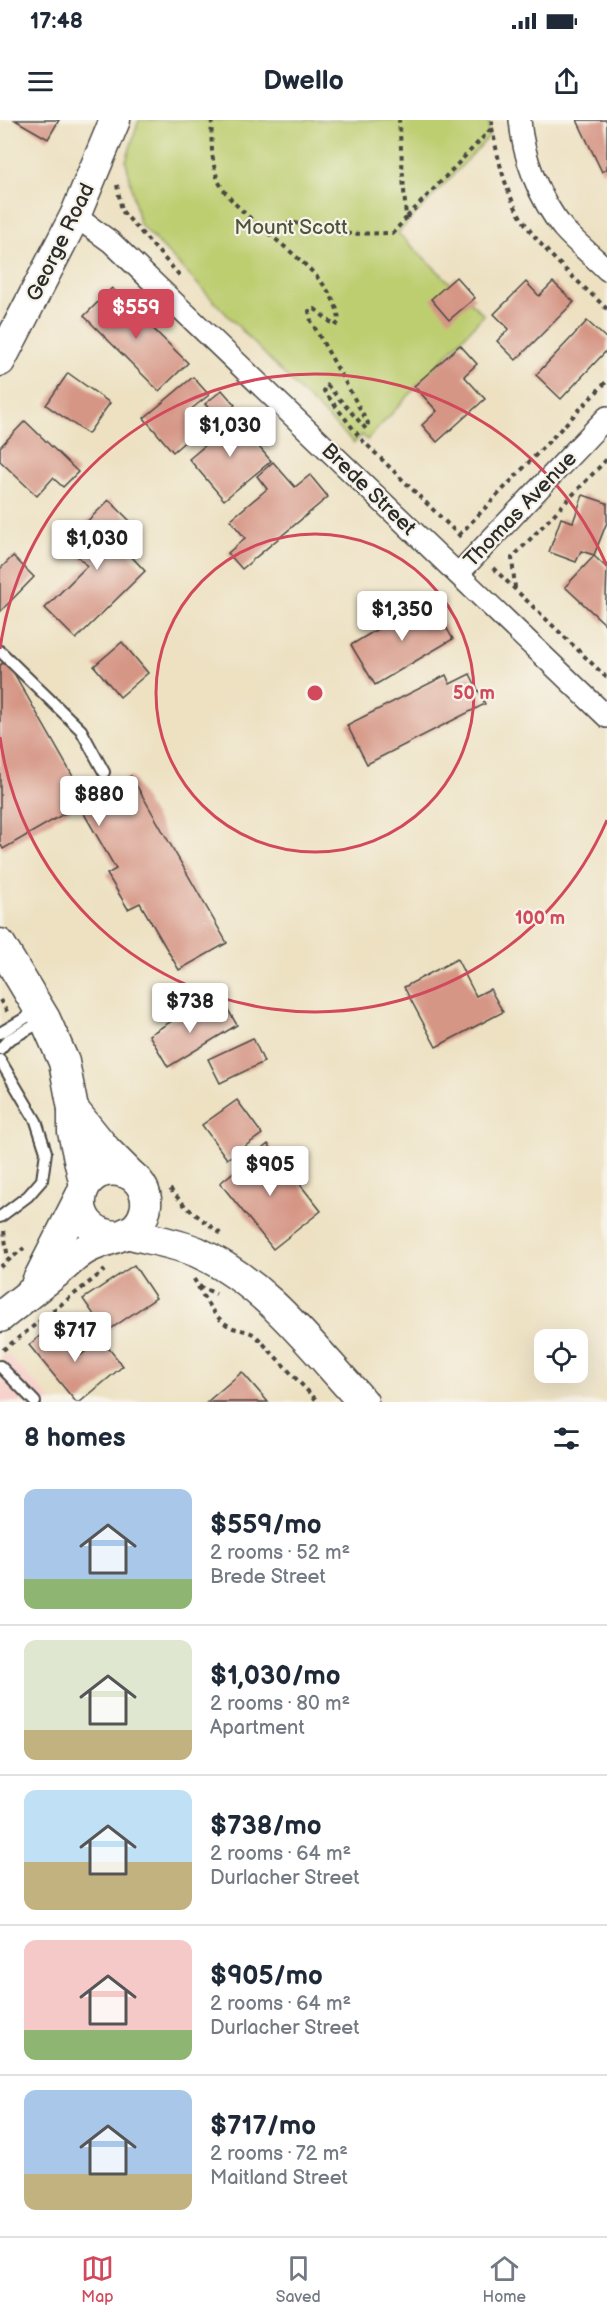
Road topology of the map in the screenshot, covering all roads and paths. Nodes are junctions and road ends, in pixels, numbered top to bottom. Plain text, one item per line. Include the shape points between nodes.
1 (115, 120) edge
2 (212, 120) edge
3 (399, 120) edge
4 (492, 120) edge
5 (520, 120) edge
6 (115, 175) dead end
7 (75, 216) junction
8 (406, 218) junction
9 (269, 232) junction
10 (607, 270) edge
11 (184, 281) dead end
12 (0, 361) edge
13 (607, 381) edge
14 (607, 417) edge
15 (361, 440) junction
16 (354, 447) dead end
17 (607, 459) edge
18 (459, 535) junction
19 (465, 541) dead end
20 (490, 565) dead end
21 (458, 574) junction
22 (515, 589) junction
23 (0, 651) edge
24 (607, 678) edge
25 (607, 717) edge
26 (104, 772) dead end
27 (0, 944) edge
28 (0, 1000) edge
29 (42, 1015) junction
30 (10, 1017) dead end
31 (0, 1033) edge
32 (0, 1049) edge
33 (0, 1060) edge
34 (73, 1109) junction
35 (131, 1175) junction
36 (83, 1191) junction
37 (146, 1200) junction
38 (1, 1216) edge
39 (121, 1234) junction
40 (32, 1242) dead end
41 (196, 1252) junction
42 (8, 1260) junction
43 (0, 1266) edge
44 (99, 1274) dead end
45 (31, 1293) junction
46 (217, 1313) dead end
47 (0, 1317) edge
48 (0, 1352) edge
49 (0, 1366) edge
50 (35, 1402) edge
51 (318, 1402) edge
52 (363, 1402) edge

1 - 7 main road, George Road
2 - 9 path via 211,150 218,180 232,200
3 - 8 path
4 - 8 path via 492,128
5 - 10 street via 522,141 542,195 562,227
6 - 11 path via 122,211
7 - 12 main road, George Road
7 - 21 street, Brede Street via 111,242
8 - 9 path via 393,233 341,234 291,222
9 - 15 path via 317,277 339,316 334,326 315,309 309,311 368,423 366,429 327,385 324,391
13 - 18 path
14 - 21 street, Thomas Avenue
15 - 16 path
15 - 18 path
17 - 22 path via 512,558
18 - 19 path
20 - 22 path
21 - 25 street, Brede Street
22 - 24 path
23 - 26 lane via 81,730
27 - 29 main road
28 - 30 path
29 - 31 lane
29 - 32 lane
29 - 34 main road via 64,1062
33 - 38 lane via 36,1121 46,1152 42,1180
34 - 35 main road
34 - 36 main road
35 - 36 main road via 121,1171 100,1173
35 - 37 main road
36 - 39 main road via 80,1206 88,1224 106,1235
36 - 45 main road
37 - 39 main road via 141,1220
37 - 41 main road
38 - 42 path
39 - 41 main road
39 - 45 main road via 85,1249
40 - 42 path
41 - 52 main road via 240,1276 263,1294
42 - 43 path
44 - 48 path
45 - 47 main road
46 - 51 path via 231,1327 256,1336
49 - 50 lane

